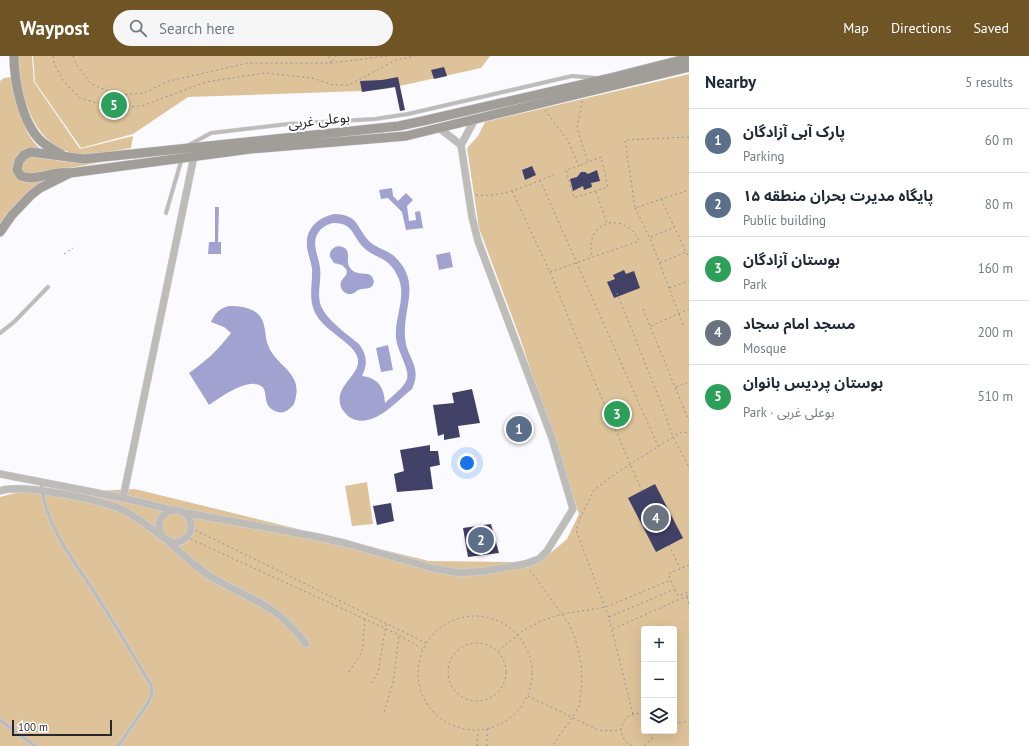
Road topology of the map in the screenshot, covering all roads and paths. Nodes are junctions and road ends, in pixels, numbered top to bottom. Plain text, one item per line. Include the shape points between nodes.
1 (14, 56) edge
2 (53, 56) edge
3 (73, 56) edge
4 (329, 56) edge
5 (336, 56) edge
6 (387, 56) edge
7 (415, 56) edge
8 (405, 57) edge
9 (689, 58) edge
10 (331, 63) junction
11 (689, 67) edge
12 (606, 79) junction
13 (584, 92) junction
14 (540, 103) junction
15 (475, 119) junction
16 (439, 128) junction
17 (689, 136) edge
18 (461, 145) junction
19 (182, 153) junction
20 (65, 156) junction
21 (194, 156) junction
22 (588, 162) junction
23 (579, 166) junction
24 (70, 173) junction
25 (555, 174) dead end
26 (540, 180) junction
27 (689, 190) edge
28 (468, 191) junction
29 (512, 191) junction
30 (596, 191) junction
31 (661, 199) junction
32 (635, 208) junction
33 (166, 213) dead end
34 (607, 223) junction
35 (675, 227) junction
36 (0, 232) edge
37 (650, 238) junction
38 (73, 248) dead end
39 (686, 252) junction
40 (64, 254) dead end
41 (592, 256) junction
42 (689, 258) edge
43 (576, 262) junction
44 (660, 263) junction
45 (550, 272) junction
46 (689, 281) edge
47 (48, 287) dead end
48 (669, 288) junction
49 (617, 292) dead end
50 (643, 309) dead end
51 (689, 309) edge
52 (679, 313) junction
53 (683, 325) dead end
54 (650, 326) junction
55 (0, 333) edge
56 (689, 382) edge
57 (676, 388) junction
58 (689, 415) edge
59 (687, 416) junction
60 (689, 420) edge
61 (689, 432) edge
62 (673, 437) junction
63 (658, 446) junction
64 (631, 464) junction
65 (689, 467) edge
66 (0, 474) edge
67 (41, 482) junction
68 (0, 491) edge
69 (42, 491) junction
70 (642, 491) dead end
71 (123, 498) junction
72 (172, 510) junction
73 (182, 512) junction
74 (191, 528) junction
75 (186, 537) junction
76 (166, 539) junction
77 (669, 545) dead end
78 (525, 564) junction
79 (689, 565) edge
80 (681, 569) junction
81 (671, 580) junction
82 (675, 589) junction
83 (689, 592) edge
84 (688, 596) edge
85 (689, 604) edge
86 (606, 607) junction
87 (562, 614) junction
88 (609, 618) junction
89 (365, 619) junction
90 (386, 624) junction
91 (385, 629) junction
92 (612, 629) junction
93 (518, 634) junction
94 (399, 635) junction
95 (306, 644) dead end
96 (427, 644) junction
97 (423, 649) junction
98 (498, 651) junction
99 (349, 672) dead end
100 (371, 683) dead end
101 (528, 696) junction
102 (384, 712) dead end
103 (641, 713) edge
104 (633, 714) junction
105 (572, 718) junction
106 (0, 720) edge
107 (689, 721) edge
108 (677, 723) edge
109 (487, 729) junction
110 (478, 730) junction
111 (621, 730) junction
112 (653, 734) edge
113 (648, 743) junction
114 (35, 746) edge
115 (118, 746) edge
116 (477, 746) edge
117 (487, 746) edge
118 (552, 746) edge
119 (632, 746) edge
120 (644, 746) edge
121 (649, 746) edge

1 - 20 main road, بوعلی غربی via 17,84 32,128 41,141
2 - 8 path via 54,64 64,82 80,98 112,108 142,106 206,82 265,73 312,78 333,85 349,85
3 - 10 path via 91,84 118,95 144,93 169,81 248,63
4 - 10 path
5 - 10 path
6 - 10 path
7 - 8 path
9 - 12 main road, بوعلی غربی
11 - 13 main road, بوعلی غربی
12 - 19 main road, بوعلی غربی via 399,126
12 - 19 lane via 572,76 408,114 375,119 288,124 210,133
13 - 14 main road, بوعلی غربی
13 - 22 path via 576,128
14 - 15 main road, بوعلی غربی
14 - 23 path via 568,141
15 - 16 main road, بوعلی غربی
15 - 18 street
16 - 18 street
16 - 21 main road, بوعلی غربی via 406,136
17 - 32 path via 625,140
18 - 28 street
19 - 20 main road, بوعلی غربی via 84,159
19 - 21 main road, بوعلی غربی
19 - 24 main road, بوعلی غربی
19 - 33 lane
20 - 24 main road via 31,152 22,157 17,170 21,176 28,179 57,172
21 - 71 street
22 - 23 path
22 - 30 path via 601,157 608,187
23 - 30 path via 566,170 574,198
24 - 36 main road, بوعلی غربی via 31,195
25 - 26 path
26 - 29 path
26 - 43 path
27 - 31 path
28 - 29 path via 484,196
28 - 78 street via 478,241 552,438 574,509 547,551 539,559
29 - 45 path
30 - 34 path
31 - 32 path
31 - 35 path
32 - 37 path
34 - 41 path via 594,233 590,244
34 - 41 path via 615,222 630,227 639,241
35 - 37 path
35 - 39 path
37 - 44 path
38 - 40 path
39 - 42 path
39 - 44 path
41 - 43 path
43 - 45 path
43 - 63 path
44 - 48 path
45 - 64 path
46 - 48 path
47 - 55 lane
48 - 52 path
49 - 62 path
50 - 54 path
51 - 52 path
52 - 53 path
52 - 54 path
54 - 57 path
56 - 57 path
57 - 59 path
58 - 59 path
59 - 60 path
61 - 62 path via 682,432
62 - 63 path
62 - 65 path
63 - 64 path
64 - 70 path
64 - 86 path via 594,490 576,530
66 - 67 street
67 - 69 lane
67 - 71 street
68 - 69 street via 22,488
69 - 76 street via 103,502 122,509
69 - 115 lane via 44,506 61,542 152,684 152,693 140,715
71 - 72 street
72 - 73 street
72 - 76 street via 160,519 159,529
73 - 74 street via 189,518
73 - 78 street via 318,537 459,573
74 - 75 street
74 - 90 path
75 - 76 street via 178,542
75 - 89 path
76 - 95 street via 189,561 210,576 281,617
77 - 80 path
78 - 87 path
79 - 80 path
80 - 81 path via 668,574
81 - 82 path
81 - 86 path
82 - 83 path via 678,596
82 - 88 path
84 - 85 path
84 - 92 path
86 - 87 path
86 - 88 path
87 - 93 path via 541,621
87 - 105 path via 575,638 581,662 579,706
88 - 92 path
89 - 91 path
89 - 99 path via 362,652
90 - 91 path
90 - 96 path
91 - 94 path
91 - 100 path via 378,673
92 - 104 path
93 - 96 path via 504,622 486,616 467,616 449,622 434,633
93 - 98 path
93 - 101 path via 527,648 532,664
94 - 97 path
94 - 102 path via 393,683
96 - 97 path
97 - 110 path via 418,665 418,682 424,698 433,711 446,722 461,728
98 - 98 path via 482,643 472,643 456,652 450,659 448,668 450,682 458,694 466,699 486,700 502,688 506,679 506,669 504,659
101 - 105 path
101 - 109 path via 518,711 504,722
103 - 104 path
104 - 111 path via 624,720
105 - 111 path via 598,730
105 - 118 path
106 - 114 lane
107 - 108 path
109 - 110 path
109 - 117 path
110 - 116 path
111 - 119 path via 624,740
112 - 113 path
113 - 120 path
113 - 121 path

